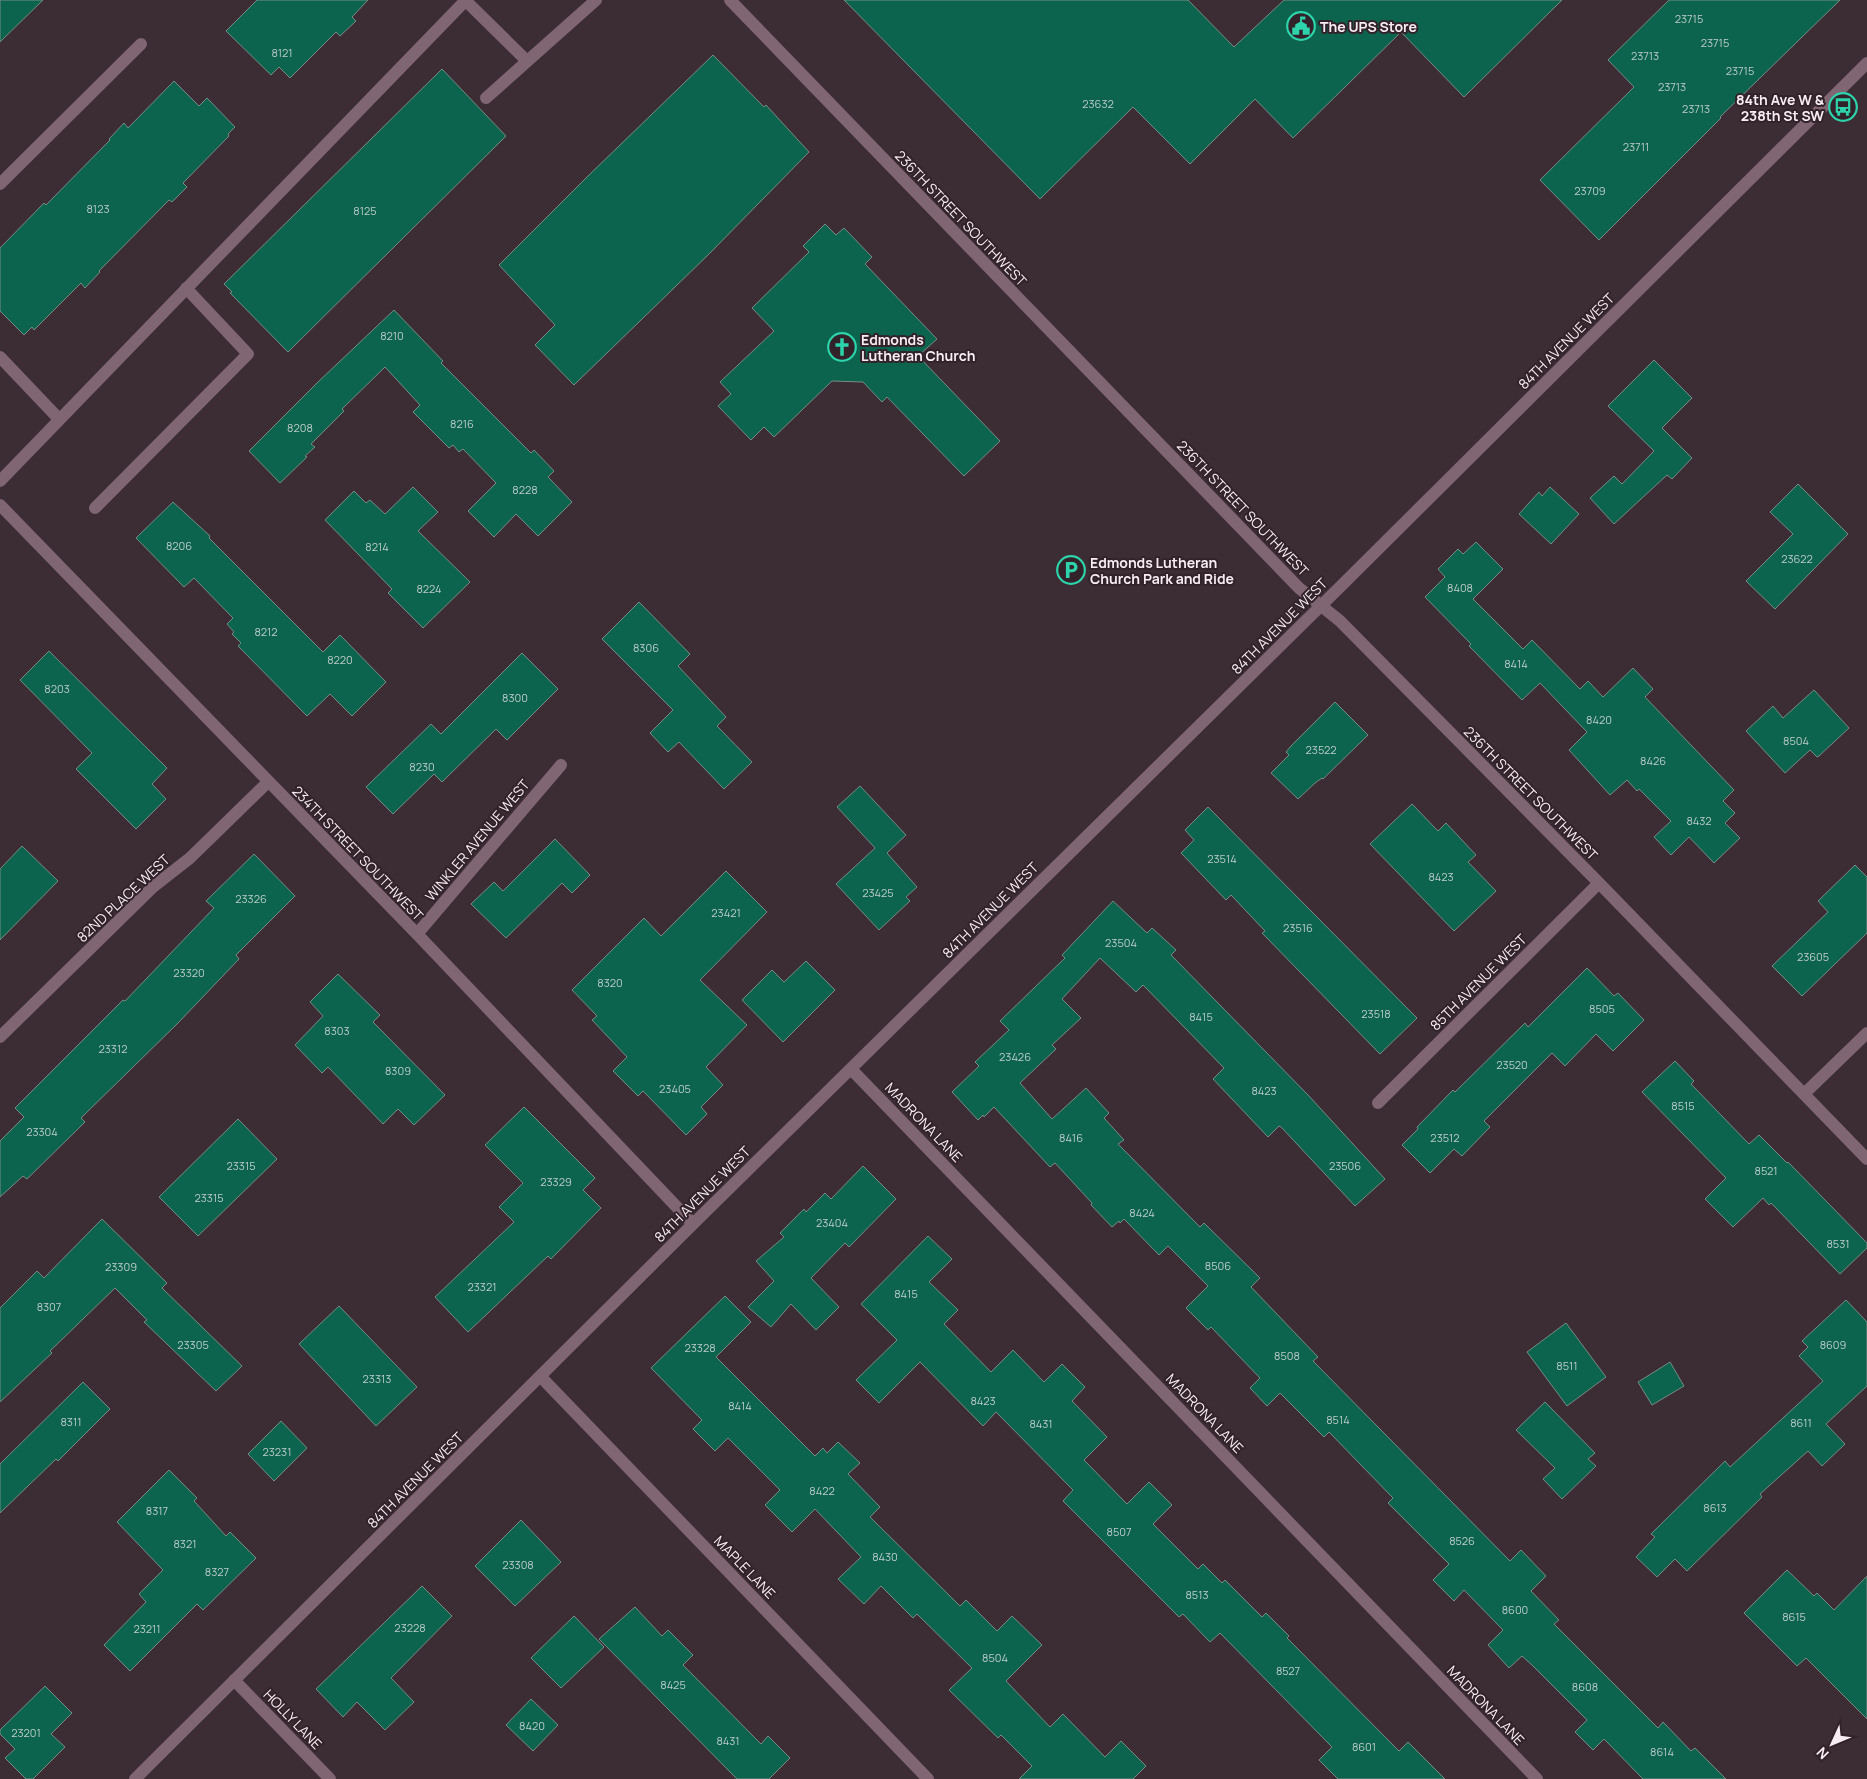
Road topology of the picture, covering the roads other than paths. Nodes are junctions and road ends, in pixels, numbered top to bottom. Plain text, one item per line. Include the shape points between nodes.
1 (465, 0) edge
2 (596, 0) edge
3 (730, 0) edge
4 (141, 44) dead end
5 (527, 61) junction
6 (1867, 63) edge
7 (486, 98) dead end
8 (0, 184) edge
9 (186, 288) junction
10 (0, 357) edge
11 (59, 419) junction
12 (0, 481) edge
13 (0, 504) edge
14 (95, 508) dead end
15 (1321, 605) junction
16 (561, 764) dead end
17 (268, 782) junction
18 (1599, 883) junction
19 (417, 934) junction
20 (1867, 1033) edge
21 (0, 1037) edge
22 (851, 1069) junction
23 (1804, 1094) junction
24 (1378, 1103) dead end
25 (1867, 1159) edge
26 (693, 1224) junction
27 (540, 1376) junction
28 (234, 1680) junction
29 (135, 1779) edge
30 (330, 1779) edge
31 (928, 1779) edge
32 (1537, 1779) edge

1 - 5 street
1 - 9 street
2 - 5 street
3 - 15 street, 236TH STREET SOUTHWEST via 1299,588
4 - 8 street
5 - 7 street
6 - 15 street, 84TH AVENUE WEST
9 - 11 street
9 - 14 street via 248,354
10 - 11 street
11 - 12 street
13 - 17 street, 234TH STREET SOUTHWEST
15 - 18 street, 236TH STREET SOUTHWEST
15 - 22 street, 84TH AVENUE WEST
16 - 19 street, WINKLER AVENUE WEST
17 - 19 street, 234TH STREET SOUTHWEST
17 - 21 street, 82ND PLACE WEST
18 - 23 street, 236TH STREET SOUTHWEST
18 - 24 street, 85TH AVENUE WEST
19 - 26 street, 234TH STREET SOUTHWEST
20 - 23 street
22 - 26 street, 84TH AVENUE WEST
22 - 32 street, MADRONA LANE
23 - 25 street, 236TH STREET SOUTHWEST
26 - 27 street, 84TH AVENUE WEST
27 - 28 street, 84TH AVENUE WEST
27 - 31 street, MAPLE LANE
28 - 29 street, 84TH AVENUE WEST
28 - 30 street, HOLLY LANE

